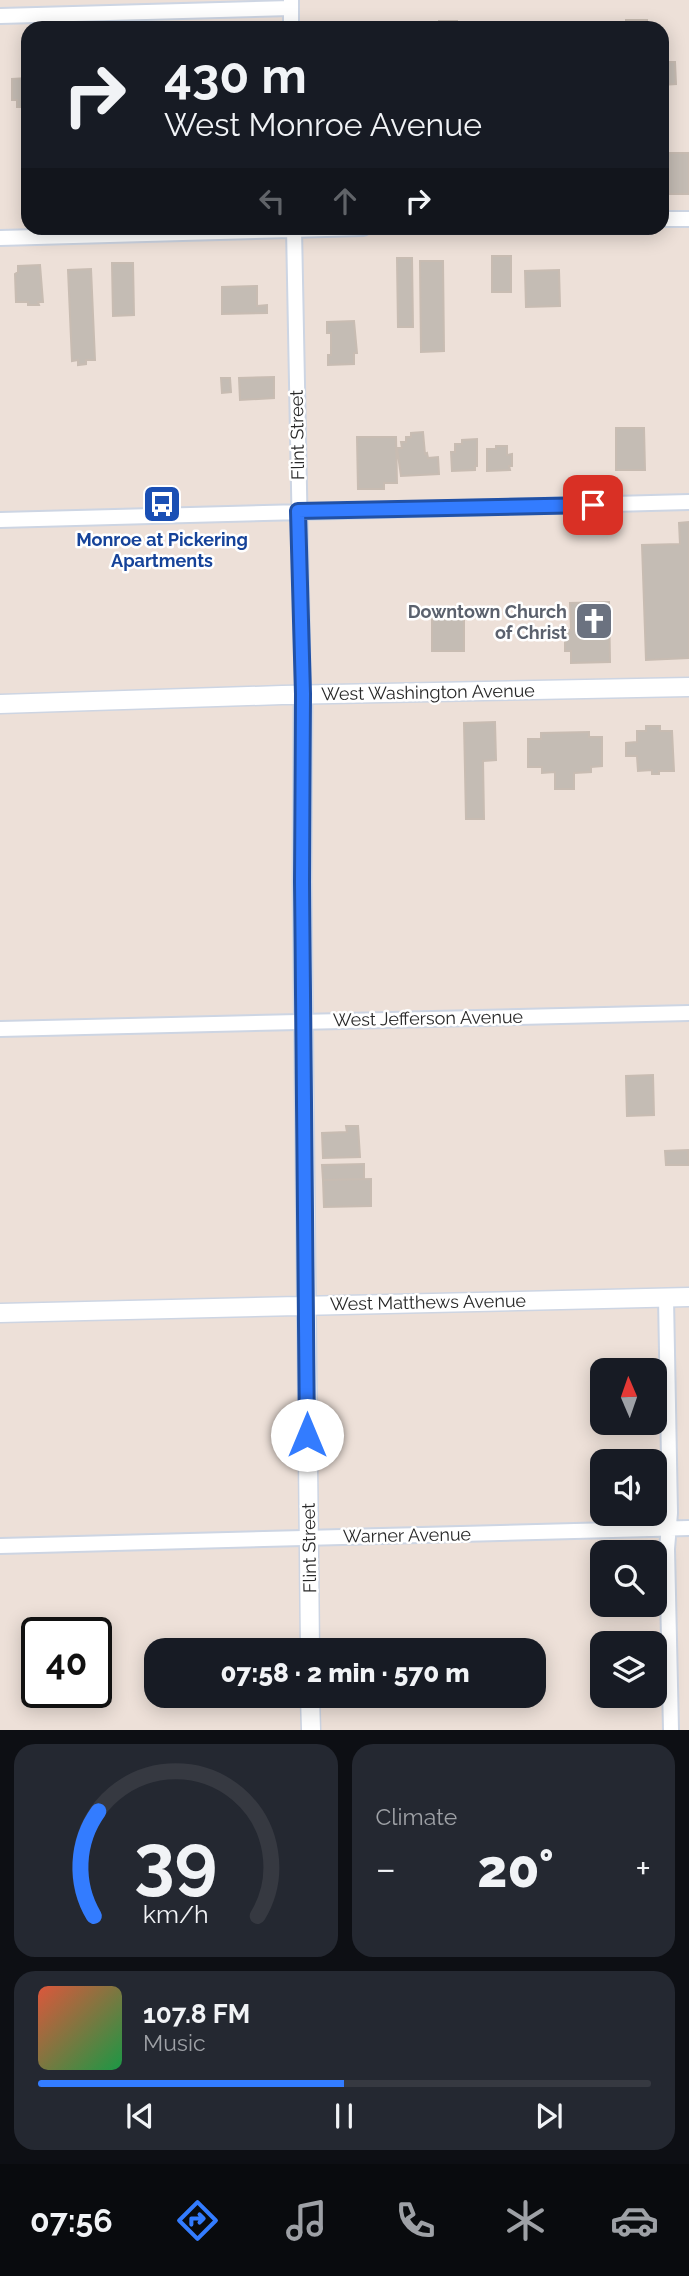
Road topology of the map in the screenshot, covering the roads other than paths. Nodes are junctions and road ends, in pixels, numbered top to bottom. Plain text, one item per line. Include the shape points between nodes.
1 (291, 4) edge
2 (0, 16) edge
3 (669, 219) edge
4 (689, 219) edge
5 (88, 235) edge
6 (294, 235) edge
7 (0, 238) edge
8 (689, 502) edge
9 (298, 511) junction
10 (0, 520) edge
11 (689, 687) edge
12 (303, 694) junction
13 (0, 704) edge
14 (689, 1013) edge
15 (304, 1021) junction
16 (0, 1029) edge
17 (689, 1297) edge
18 (666, 1298) junction
19 (307, 1304) junction
20 (0, 1313) edge
21 (668, 1528) junction
22 (689, 1528) edge
23 (308, 1537) junction
24 (0, 1546) edge
25 (310, 1638) edge
26 (310, 1708) edge
27 (311, 1730) edge
28 (671, 1730) edge

1 - 2 street
3 - 4 street
5 - 7 street
6 - 9 street, Flint Street
8 - 9 street
9 - 10 street
9 - 12 street, Flint Street
11 - 12 street, West Washington Avenue
12 - 13 street, West Washington Avenue
12 - 15 street, Flint Street
14 - 15 street, West Jefferson Avenue
15 - 16 street, West Jefferson Avenue
15 - 19 street, Flint Street
17 - 18 street, West Matthews Avenue
18 - 19 street, West Matthews Avenue
18 - 21 street
19 - 20 street, West Matthews Avenue
19 - 23 street, Flint Street
21 - 22 street, Warner Avenue
21 - 23 street, Warner Avenue
21 - 28 street
23 - 24 street, Warner Avenue
23 - 25 street, Flint Street
26 - 27 street

